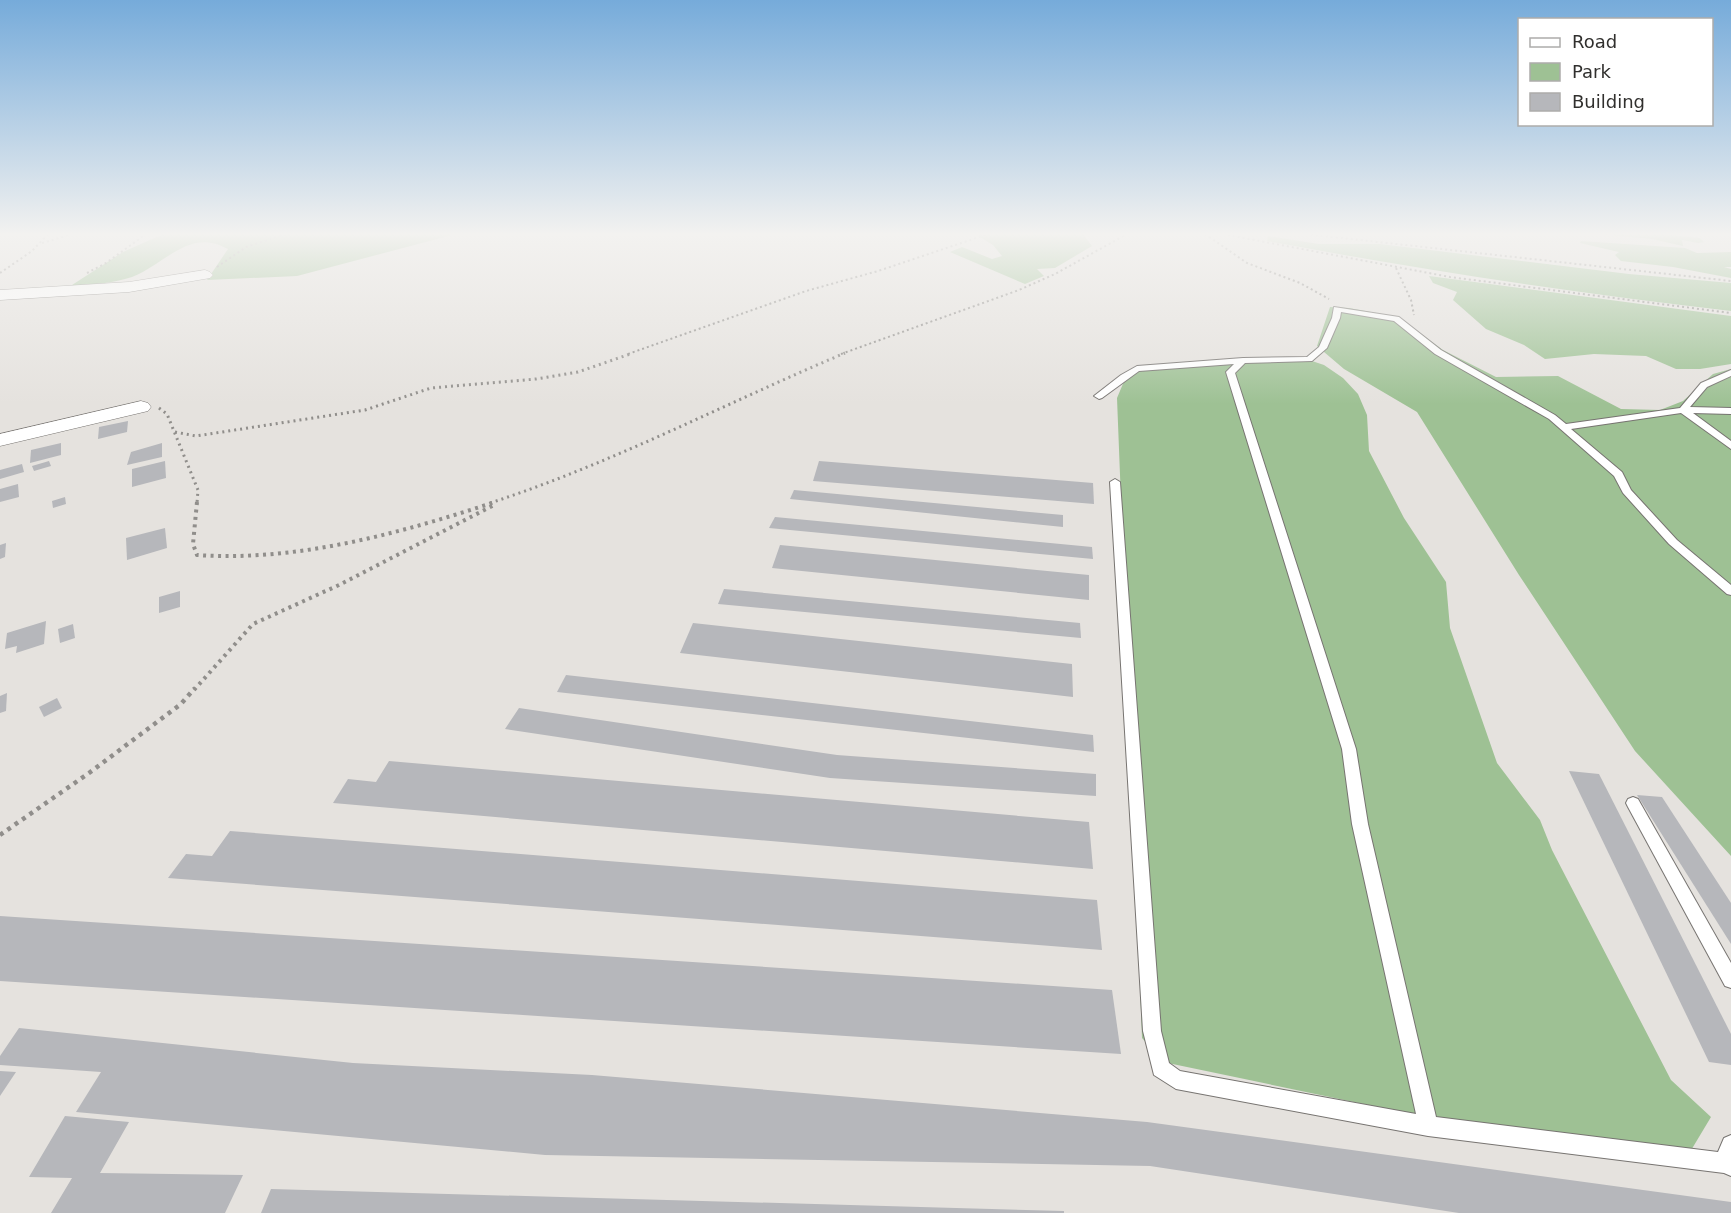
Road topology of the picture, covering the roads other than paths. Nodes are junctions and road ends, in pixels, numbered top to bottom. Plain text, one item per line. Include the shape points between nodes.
1 (79, 291) edge
2 (0, 295) edge
3 (1243, 361) junction
4 (1731, 373) edge
5 (1099, 396) dead end
6 (141, 407) road end
7 (1683, 410) junction
8 (1731, 411) edge
9 (1563, 427) junction
10 (0, 440) edge
11 (1731, 446) edge
12 (1115, 482) dead end
13 (1731, 591) edge
14 (1633, 802) dead end
15 (1731, 980) edge
16 (1428, 1126) junction
17 (1729, 1158) edge

1 - 2 street
3 - 5 lane via 1137,369
3 - 9 lane via 1309,359 1323,348 1336,309 1396,319 1438,352
3 - 16 lane via 1230,372 1349,749 1360,824
4 - 7 lane via 1704,385
6 - 10 street
7 - 8 lane
7 - 9 lane
7 - 11 lane
9 - 13 lane via 1618,474 1627,491 1673,542
12 - 16 lane via 1152,1031 1161,1068 1176,1080
14 - 15 lane
16 - 17 lane

